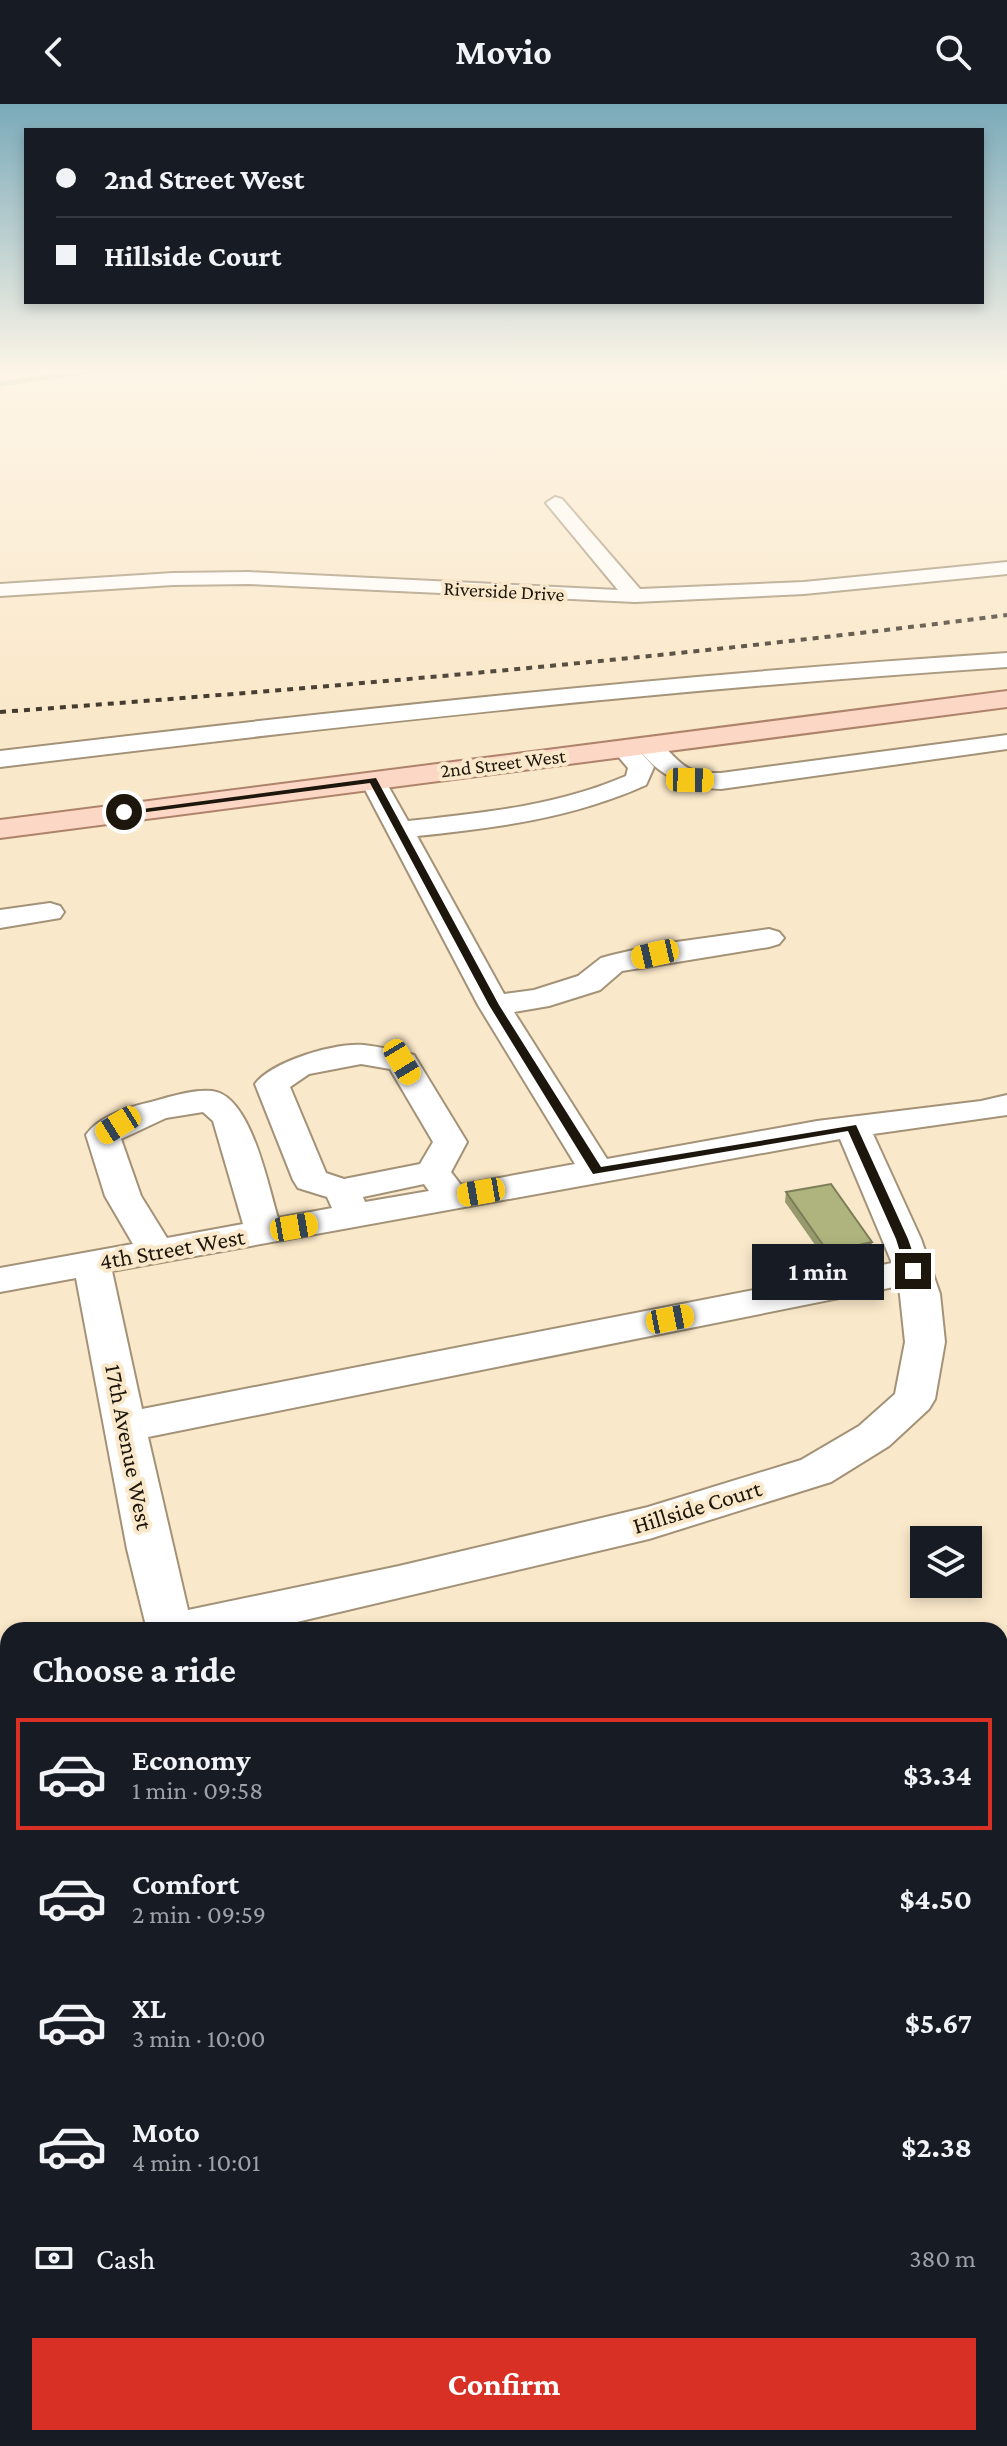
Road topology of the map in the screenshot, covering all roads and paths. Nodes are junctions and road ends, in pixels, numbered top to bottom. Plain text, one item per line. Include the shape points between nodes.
1 (555, 503) dead end
2 (1007, 568) edge
3 (0, 590) edge
4 (635, 596) junction
5 (1007, 660) edge
6 (969, 665) junction
7 (1007, 696) edge
8 (1007, 742) edge
9 (635, 746) junction
10 (0, 759) edge
11 (373, 780) junction
12 (0, 829) edge
13 (400, 830) junction
14 (50, 912) dead end
15 (0, 919) edge
16 (769, 938) dead end
17 (494, 1005) junction
18 (1007, 1105) edge
19 (852, 1127) junction
20 (597, 1171) junction
21 (443, 1185) junction
22 (348, 1203) junction
23 (264, 1232) junction
24 (157, 1251) junction
25 (92, 1264) junction
26 (913, 1271) junction
27 (0, 1280) edge
28 (125, 1427) junction
29 (168, 1622) edge
30 (216, 1622) edge

1 - 4 street
2 - 4 street, Riverside Drive via 765,591
3 - 4 street, Riverside Drive via 248,578
5 - 6 street
6 - 7 street
6 - 10 street via 841,671 307,722
7 - 9 main road, 2nd Street West
8 - 9 street via 721,781 690,780
9 - 11 main road, 2nd Street West
9 - 13 street via 641,767 637,780 616,790 566,806
11 - 12 main road, 2nd Street West
11 - 13 street
13 - 17 street
14 - 15 street
16 - 17 street via 612,964 589,983 538,999
17 - 20 street
18 - 19 street, 4th Street West
19 - 20 street, 4th Street West
19 - 26 street, Hillside Court
20 - 21 street, 4th Street West
21 - 22 street, 4th Street West
21 - 22 street via 450,1142 402,1062 361,1054 299,1066 272,1084 311,1180
22 - 23 street, 4th Street West
23 - 24 street, 4th Street West
23 - 24 street via 229,1118 211,1101 177,1105 134,1115 103,1135 131,1215
24 - 25 street, 4th Street West
25 - 27 street, 4th Street West
25 - 28 street, 17th Avenue West
26 - 28 street
26 - 30 street, Hillside Court via 921,1294 925,1342 914,1399 874,1436 816,1471 649,1523
28 - 29 street, 17th Avenue West

